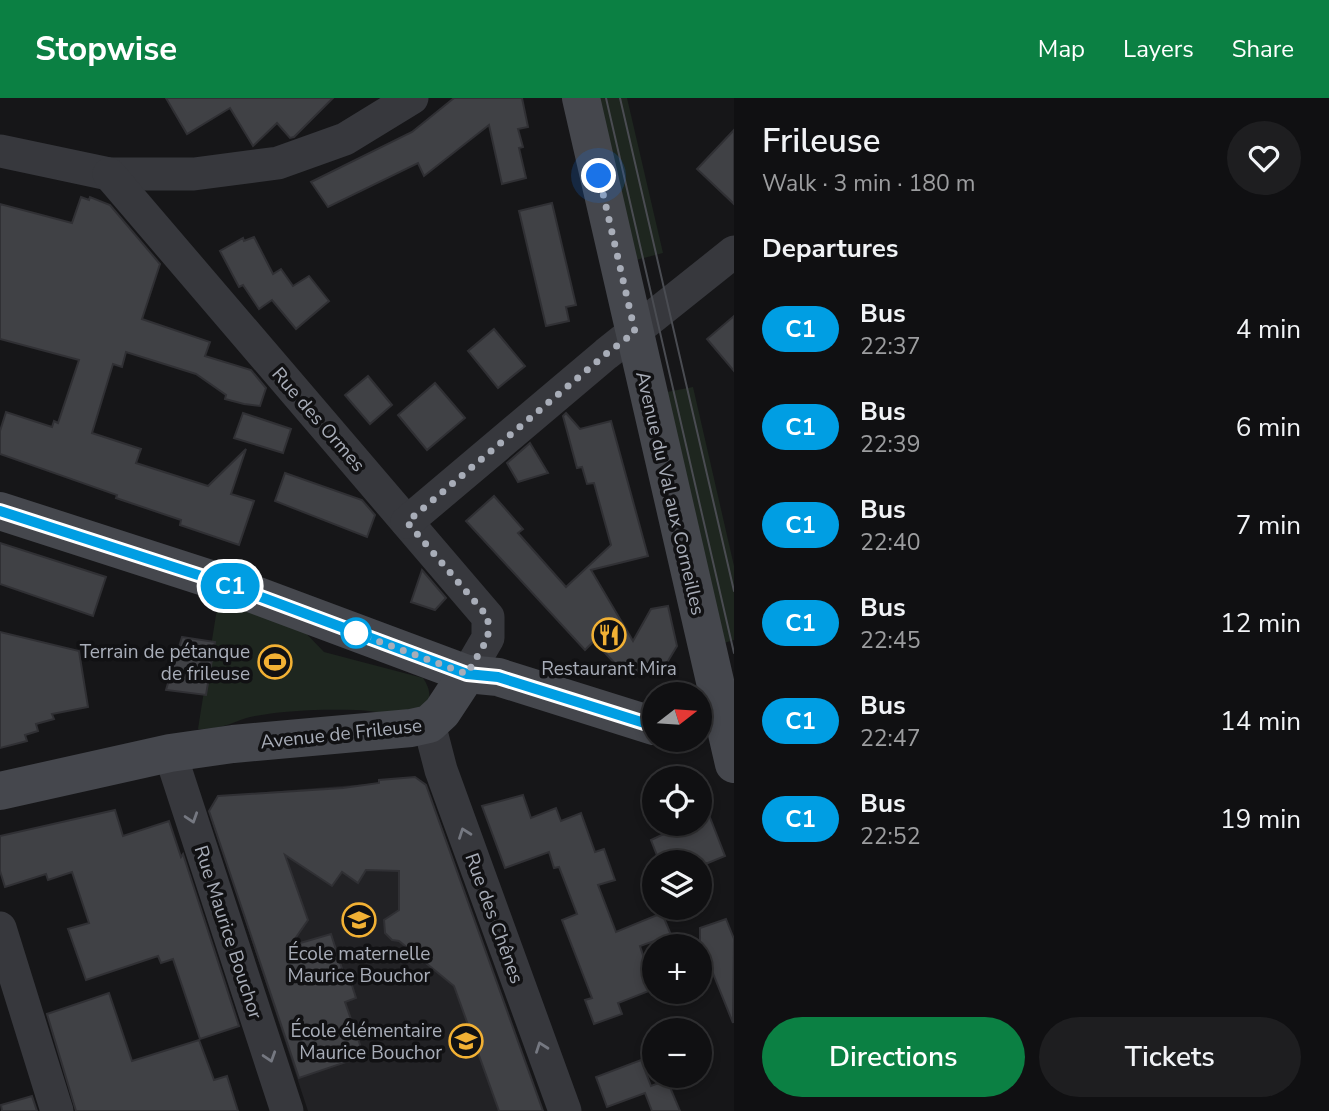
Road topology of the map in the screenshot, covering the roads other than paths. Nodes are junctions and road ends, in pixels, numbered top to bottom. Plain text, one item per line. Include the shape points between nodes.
1 (412, 98) edge
2 (581, 98) edge
3 (0, 151) edge
4 (109, 174) junction
5 (734, 252) edge
6 (635, 332) junction
7 (0, 511) edge
8 (407, 522) junction
9 (467, 674) junction
10 (642, 722) edge
11 (429, 724) junction
12 (725, 750) edge
13 (170, 753) junction
14 (0, 791) edge
15 (0, 928) edge
16 (57, 1111) edge
17 (287, 1111) edge
18 (565, 1111) edge

1 - 4 street via 345,139 278,163 194,174
2 - 6 street, Avenue du Val aux Corneilles
3 - 4 street
4 - 8 street, Rue des Ormes
5 - 6 street
6 - 8 street
6 - 12 street, Avenue du Val aux Corneilles
7 - 9 street via 226,584
8 - 9 street, Rue des Ormes via 488,617 488,638
9 - 10 street via 498,677
9 - 11 street, Avenue de Frileuse
11 - 13 street, Avenue de Frileuse
18 -> 11 street, Rue des Chênes
13 - 14 street, Avenue de Frileuse
13 -> 17 street, Rue Maurice Bouchor
15 - 16 street

